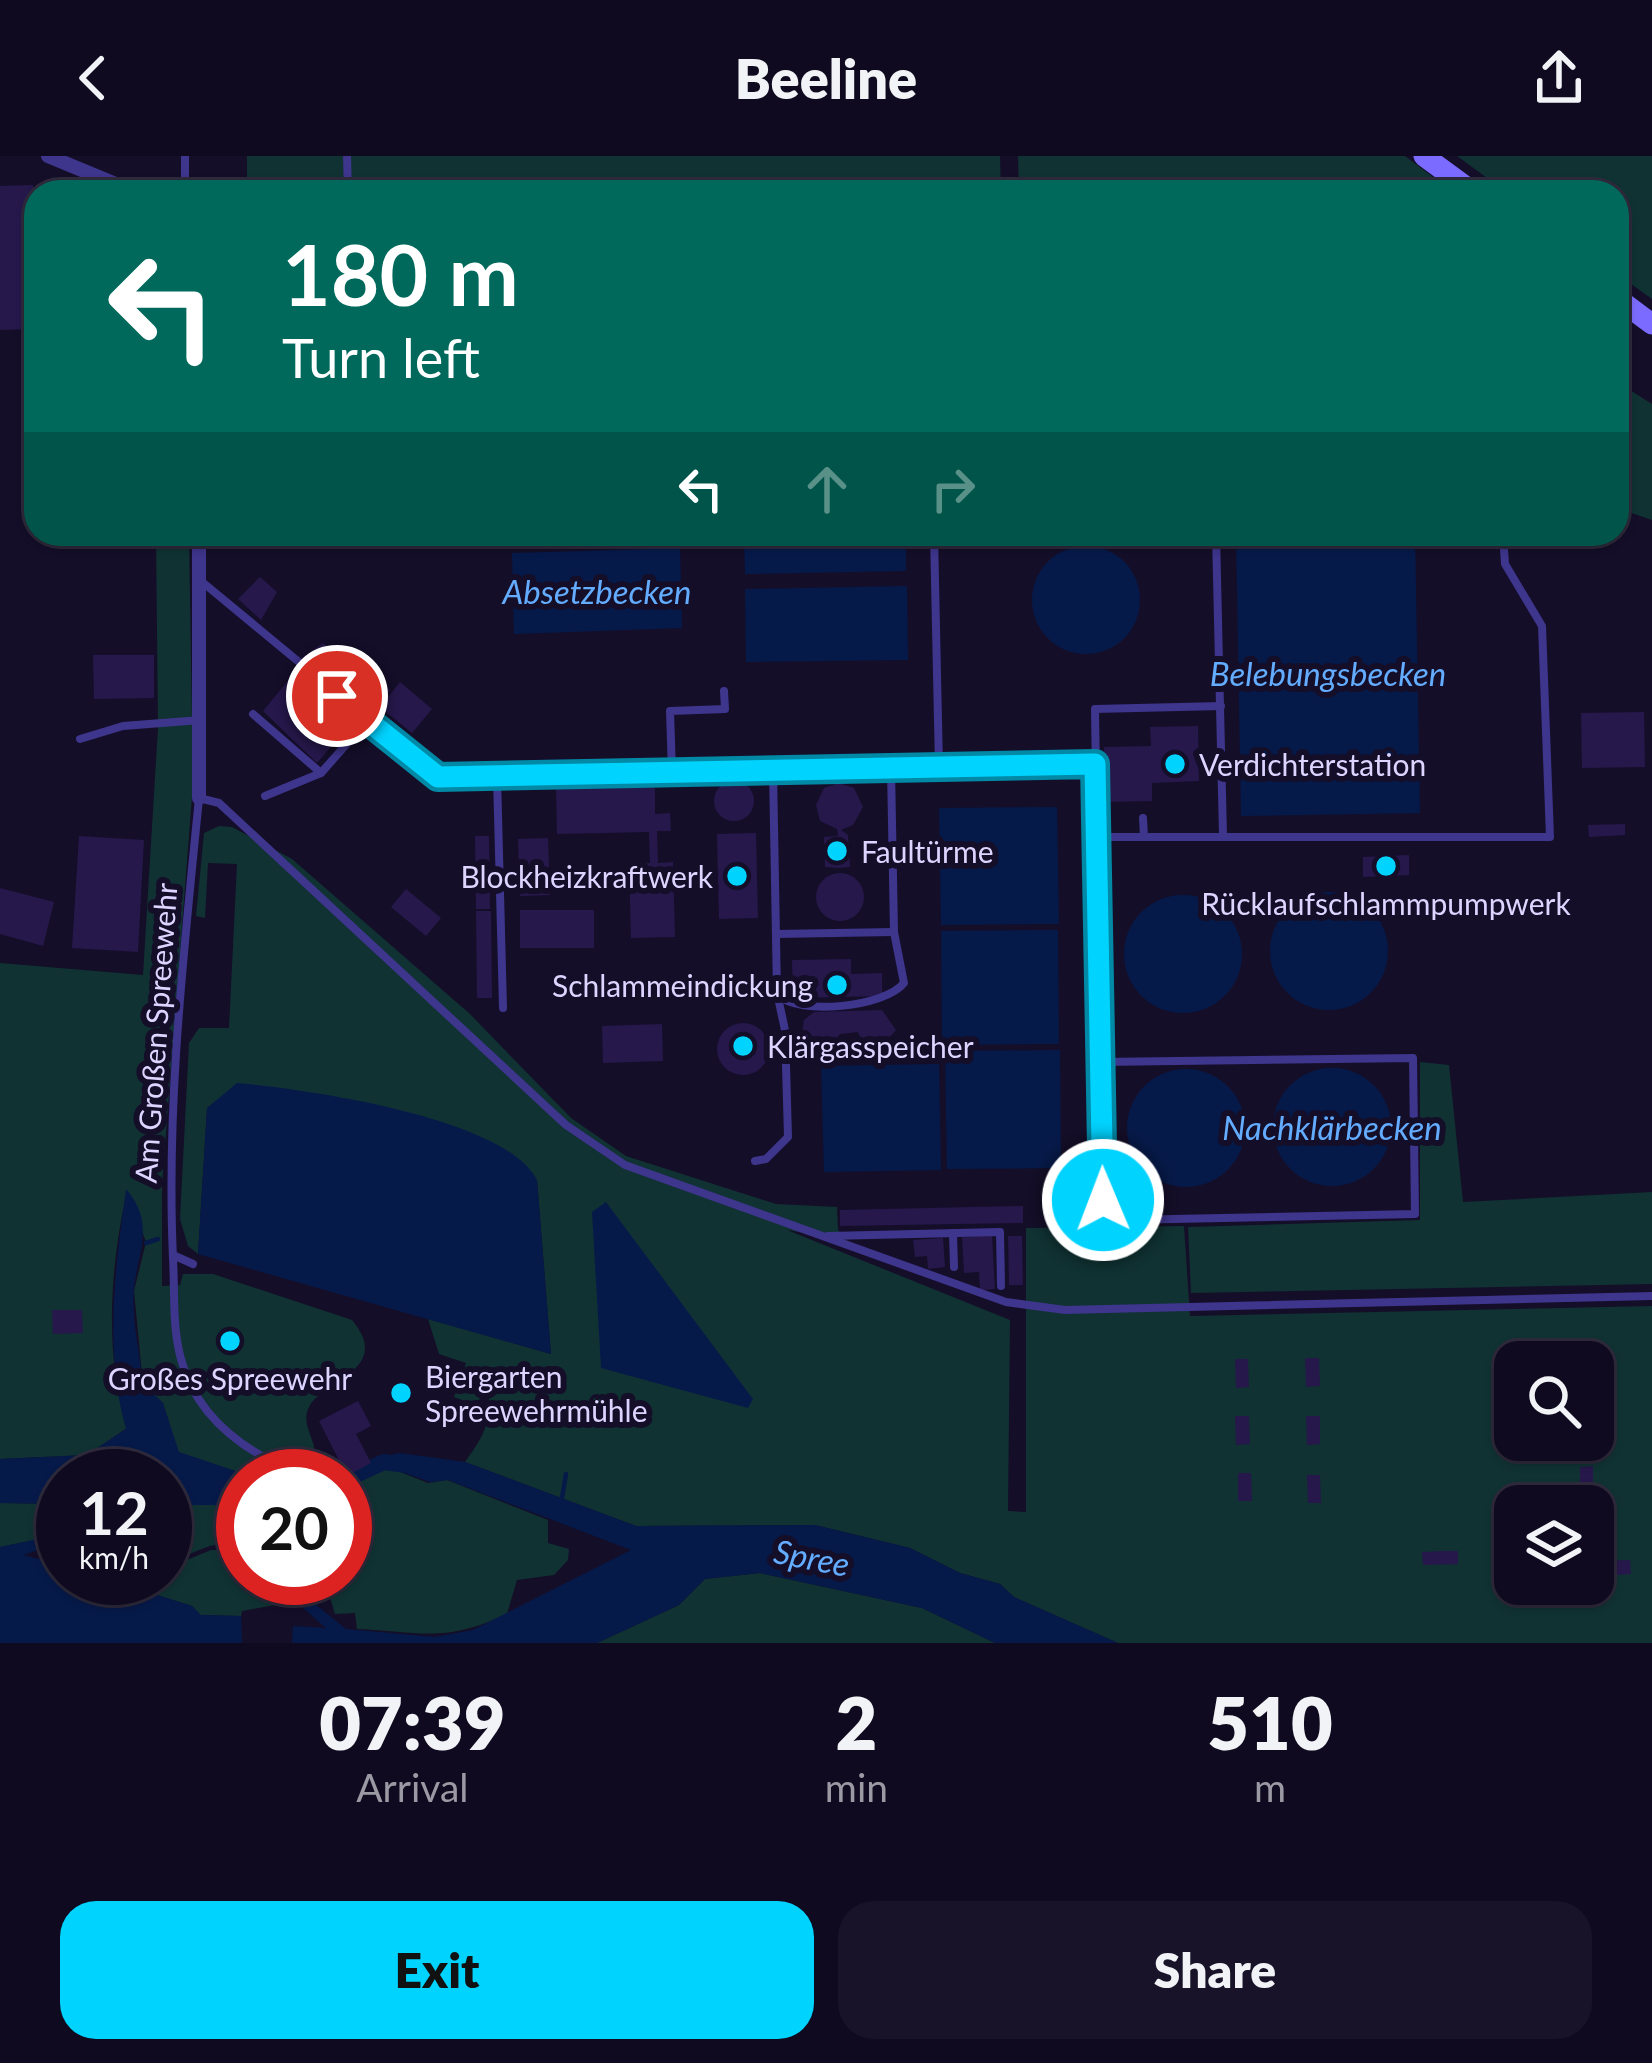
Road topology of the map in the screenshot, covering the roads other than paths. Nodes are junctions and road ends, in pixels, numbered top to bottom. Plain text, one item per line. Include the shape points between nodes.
1 (48, 156) edge
2 (1424, 156) edge
3 (106, 180) edge
4 (1457, 180) edge
5 (199, 546) edge
6 (934, 546) edge
7 (1216, 546) edge
8 (1504, 546) edge
9 (200, 580) junction
10 (724, 691) dead end
11 (1221, 706) junction
12 (254, 714) dead end
13 (200, 720) junction
14 (367, 721) junction
15 (80, 739) dead end
16 (1095, 764) junction
17 (939, 767) junction
18 (891, 768) junction
19 (773, 770) junction
20 (321, 772) junction
21 (672, 772) junction
22 (497, 776) junction
23 (265, 796) dead end
24 (200, 799) junction
25 (1143, 818) dead end
26 (1223, 836) junction
27 (1097, 837) junction
28 (1144, 837) junction
29 (894, 932) junction
30 (776, 934) junction
31 (777, 993) junction
32 (503, 1008) dead end
33 (1101, 1062) junction
34 (755, 1161) dead end
35 (953, 1233) junction
36 (823, 1236) junction
37 (173, 1255) junction
38 (193, 1264) dead end
39 (954, 1267) dead end
40 (1001, 1286) dead end
41 (1652, 1296) edge
42 (251, 1449) edge

1 - 3 street
2 - 4 street
5 - 9 street, Am Großen Spreewehr
6 - 17 lane
7 - 11 lane
8 - 26 lane via 1505,564 1542,626 1550,837
9 - 13 street, Am Großen Spreewehr
9 - 14 lane
10 - 21 lane via 725,709 670,710
11 - 16 lane via 1095,709
11 - 26 lane
12 - 20 lane
13 - 15 lane via 123,725
13 - 24 street, Am Großen Spreewehr
14 - 20 lane
14 - 22 lane via 438,777
16 - 17 lane
16 - 27 lane
17 - 18 lane
18 - 19 lane
18 - 29 lane
19 - 21 lane
19 - 30 lane
20 - 23 lane
21 - 22 lane
22 - 32 lane
24 - 36 lane via 219,803 566,1125 625,1165
24 - 37 lane, Am Großen Spreewehr via 182,975
25 - 28 lane
26 - 28 lane
27 - 28 lane
27 - 33 lane
29 - 30 lane
29 - 31 lane via 904,973 894,995 796,1005
30 - 31 lane
31 - 34 lane via 788,1137
33 - 33 lane via 1103,1200 1124,1220 1415,1214 1413,1058
35 - 36 lane
35 - 39 lane
35 - 40 lane via 1000,1232
36 - 41 lane via 1006,1302 1065,1310
37 - 38 lane
37 - 42 lane, Am Großen Spreewehr via 181,1362 229,1438

